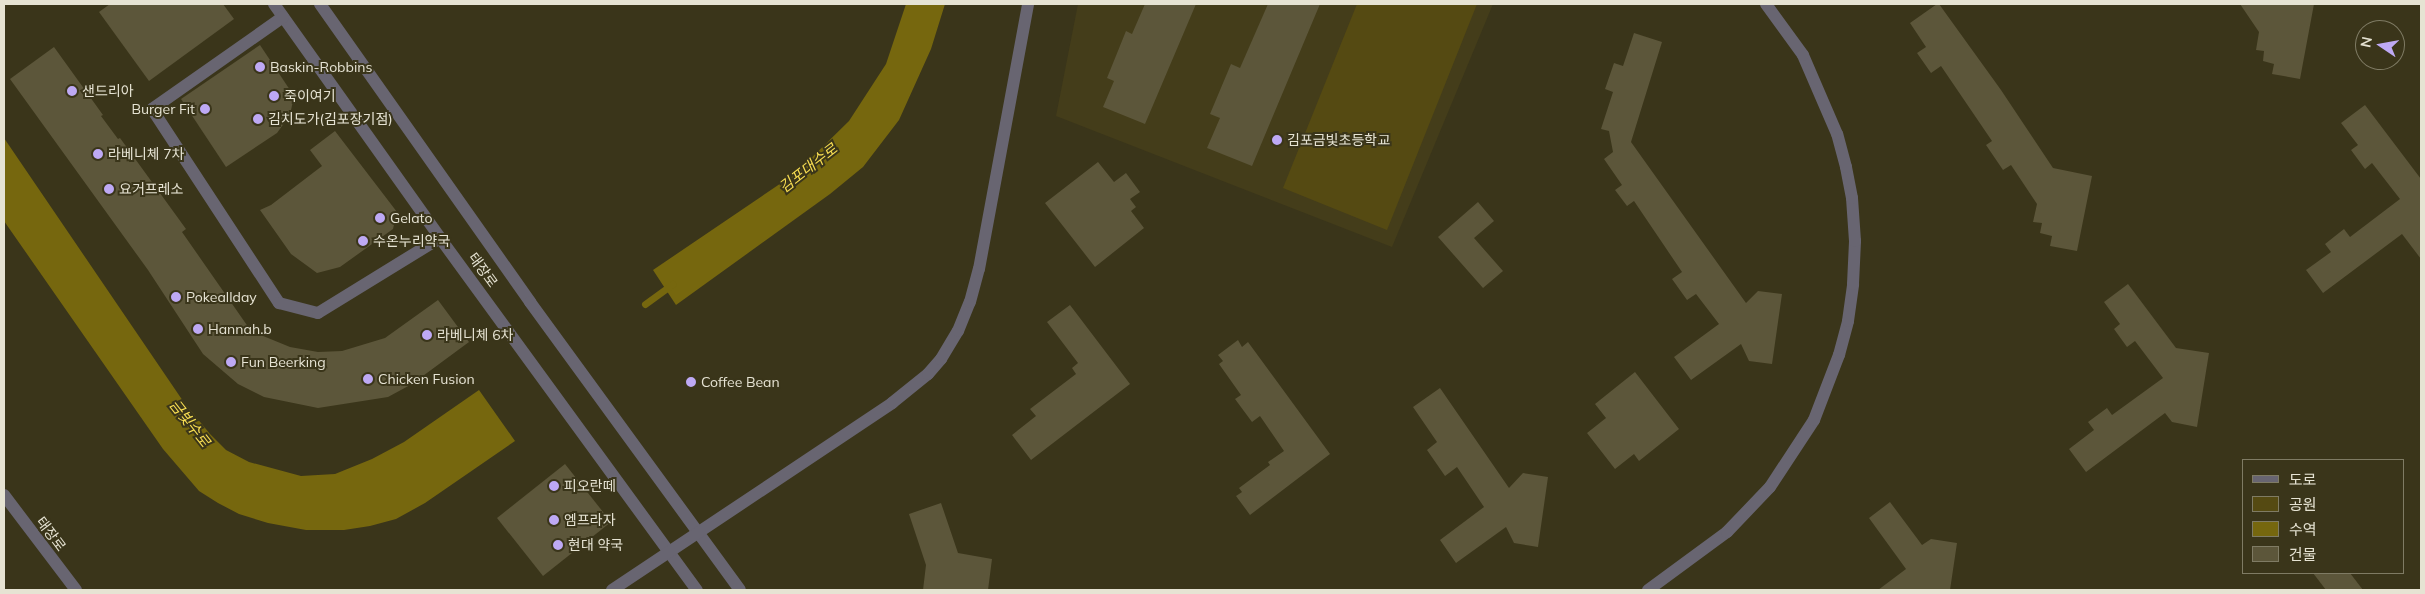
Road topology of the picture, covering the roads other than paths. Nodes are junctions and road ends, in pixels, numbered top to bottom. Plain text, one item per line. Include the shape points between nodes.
1 (274, 4) edge
2 (320, 4) edge
3 (1028, 4) edge
4 (1766, 4) edge
5 (283, 17) junction
6 (440, 238) junction
7 (4, 495) edge
8 (698, 533) junction
9 (668, 553) junction
10 (76, 590) edge
11 (612, 590) edge
12 (697, 590) edge
13 (740, 590) edge
14 (1648, 590) edge

1 - 5 street, 태장로
2 - 8 street, 태장로
3 - 8 street via 979,269 958,331 941,359 892,403
4 - 14 street via 1802,55 1837,134 1846,167 1855,241 1848,321 1840,355 1814,420 1770,487 1727,532
5 - 6 street, 태장로
5 - 6 street via 152,109 279,303 318,313
6 - 9 street, 태장로
7 - 10 street, 태장로
8 - 9 street
8 - 13 street, 태장로
9 - 11 street
9 - 12 street, 태장로

